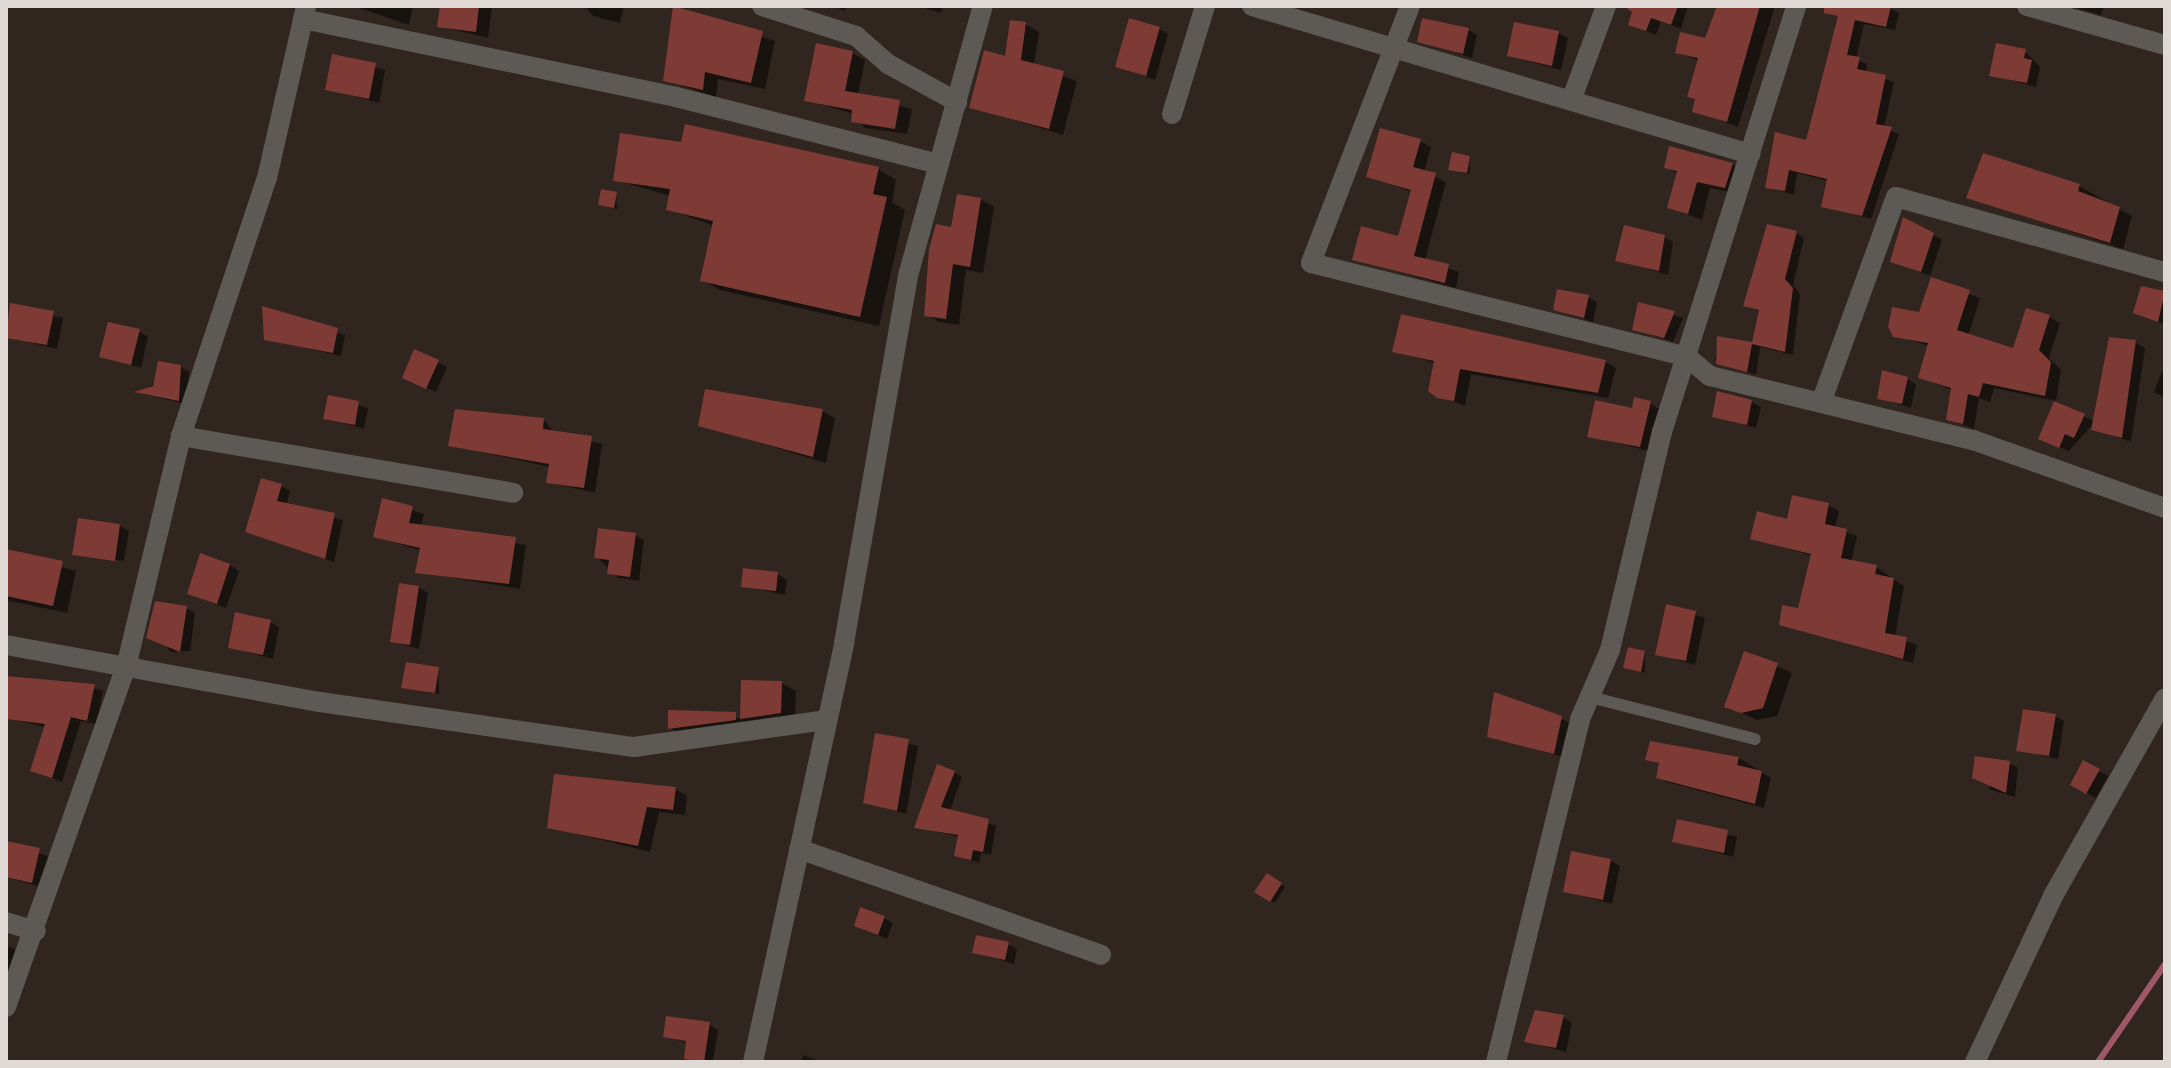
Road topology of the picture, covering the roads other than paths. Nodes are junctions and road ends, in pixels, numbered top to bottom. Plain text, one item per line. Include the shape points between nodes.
1 (762, 6) edge
2 (983, 6) edge
3 (1205, 6) edge
4 (1252, 6) edge
5 (1410, 6) edge
6 (1606, 6) edge
7 (1796, 6) edge
8 (2027, 6) edge
9 (305, 12) edge
10 (2165, 45) edge
11 (1394, 47) junction
12 (1572, 98) junction
13 (957, 102) junction
14 (1172, 114) dead end
15 (1750, 154) junction
16 (939, 164) junction
17 (2165, 272) edge
18 (1687, 357) junction
19 (1822, 400) junction
20 (181, 436) junction
21 (513, 493) dead end
22 (2165, 508) edge
23 (6, 645) edge
24 (127, 663) junction
25 (1590, 697) junction
26 (2165, 698) edge
27 (827, 720) junction
28 (1755, 739) dead end
29 (799, 849) junction
30 (6, 922) edge
31 (36, 931) junction
32 (1101, 955) dead end
33 (6, 1007) edge
34 (753, 1062) edge
35 (1496, 1062) edge
36 (1975, 1062) edge

1 - 13 street via 856,36 888,64
2 - 13 street
3 - 14 street
4 - 11 street
5 - 11 street
6 - 12 street
7 - 15 street
8 - 10 street
9 - 16 street
9 - 20 street via 267,178
11 - 12 street
11 - 18 street via 1311,263
12 - 15 street
13 - 16 street
15 - 18 street
16 - 27 street via 909,272
17 - 19 street via 1896,197
18 - 19 street via 1710,376
18 - 25 street via 1610,650
19 - 22 street via 1973,440
20 - 21 street
20 - 24 street
23 - 24 street
24 - 27 street via 320,702 634,747
24 - 31 street
25 - 28 lane
25 - 35 street
26 - 36 street via 2053,896
27 - 29 street
29 - 32 street
29 - 34 street
30 - 31 street
31 - 33 street

